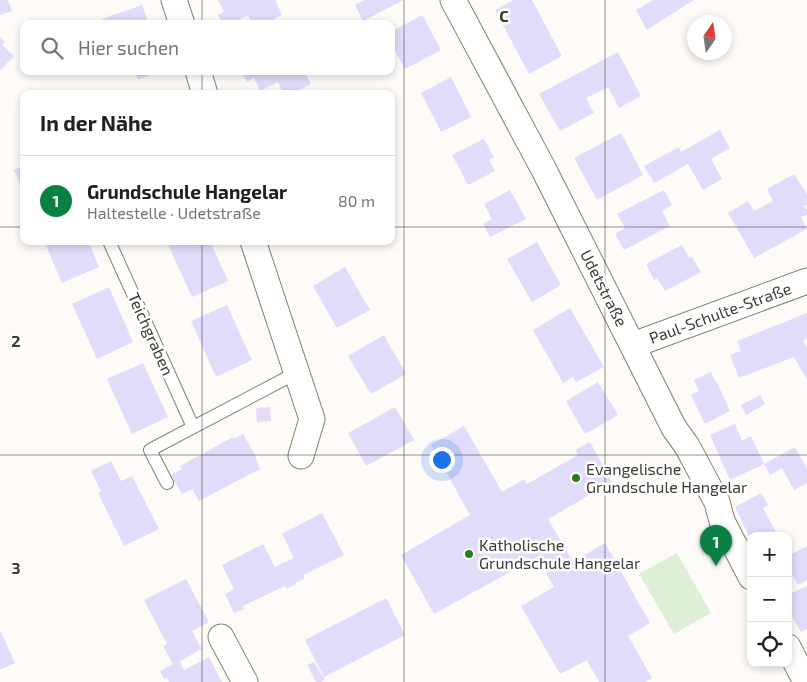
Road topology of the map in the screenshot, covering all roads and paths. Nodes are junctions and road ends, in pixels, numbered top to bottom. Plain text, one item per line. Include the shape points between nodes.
1 (174, 0) edge
2 (453, 0) edge
3 (181, 20) edge
4 (199, 75) edge
5 (204, 90) edge
6 (111, 245) edge
7 (255, 245) edge
8 (807, 281) edge
9 (633, 344) junction
10 (296, 373) junction
11 (193, 427) junction
12 (301, 456) dead end
13 (167, 483) dead end
14 (747, 569) edge
15 (221, 637) dead end
16 (792, 655) edge
17 (245, 682) edge
18 (806, 682) edge

1 - 3 street
2 - 9 street, Udetstraße
4 - 5 street
6 - 11 lane, Teichgraben
7 - 10 street
8 - 9 street, Paul-Schulte-Straße
9 - 14 street, Udetstraße via 674,428 717,502 722,522
10 - 11 lane
10 - 12 street via 312,419
11 - 13 lane via 150,450
15 - 17 street
16 - 18 street

